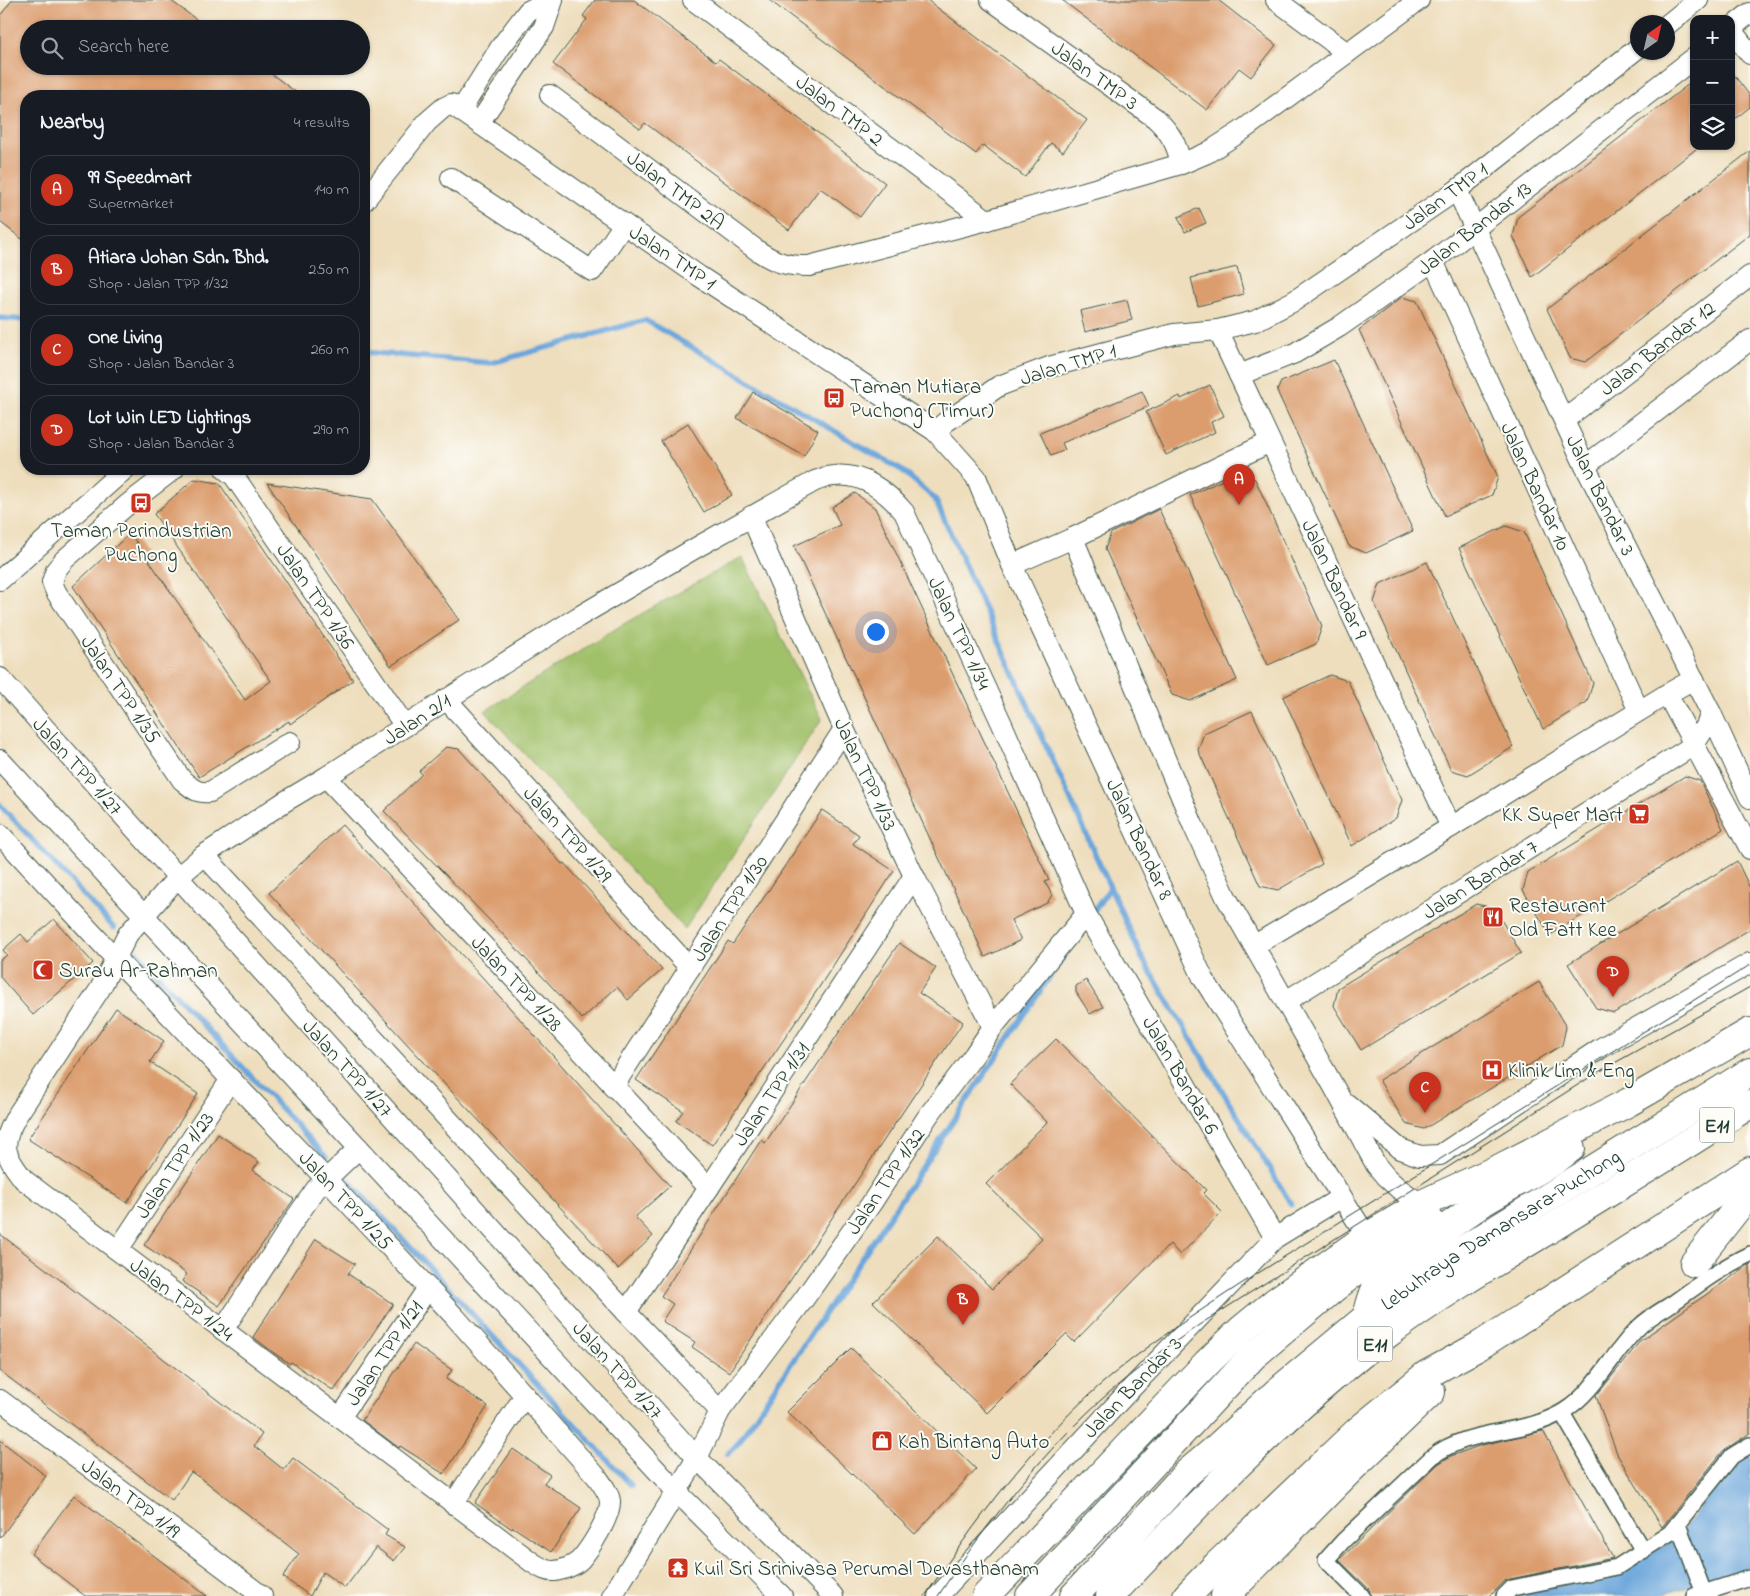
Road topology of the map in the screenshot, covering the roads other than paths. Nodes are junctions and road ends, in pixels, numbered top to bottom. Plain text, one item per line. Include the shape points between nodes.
1 (549, 0) edge
2 (553, 0) edge
3 (693, 0) edge
4 (991, 0) edge
5 (1276, 0) edge
6 (1420, 0) edge
7 (1698, 0) edge
8 (1750, 13) edge
9 (1675, 18) edge
10 (1735, 26) edge
11 (1735, 34) edge
12 (1347, 53) junction
13 (1630, 54) edge
14 (1750, 54) edge
15 (1691, 60) edge
16 (550, 95) dead end
17 (461, 110) junction
18 (479, 123) junction
19 (1181, 164) junction
20 (451, 178) dead end
21 (1457, 190) junction
22 (370, 193) edge
23 (986, 220) junction
24 (624, 224) junction
25 (1474, 228) junction
26 (1433, 261) junction
27 (1750, 276) edge
28 (1218, 330) junction
29 (1750, 340) edge
30 (1239, 375) junction
31 (1564, 420) junction
32 (935, 431) junction
33 (1270, 442) junction
34 (1586, 466) junction
35 (118, 475) edge
36 (166, 475) edge
37 (233, 475) edge
38 (751, 516) junction
39 (1073, 538) junction
40 (1012, 564) junction
41 (0, 580) edge
42 (0, 678) edge
43 (1694, 680) junction
44 (1667, 694) junction
45 (446, 699) junction
46 (1639, 711) junction
47 (1711, 713) junction
48 (405, 726) junction
49 (844, 728) junction
50 (290, 742) dead end
51 (1694, 745) junction
52 (0, 760) edge
53 (326, 777) junction
54 (1750, 798) edge
55 (1451, 827) junction
56 (0, 834) edge
57 (1750, 849) edge
58 (204, 855) junction
59 (914, 876) junction
60 (178, 877) junction
61 (1086, 914) junction
62 (143, 915) junction
63 (1254, 945) junction
64 (116, 959) junction
65 (1750, 963) edge
66 (690, 968) junction
67 (1286, 1001) junction
68 (993, 1027) junction
69 (1750, 1032) edge
70 (1750, 1072) edge
71 (231, 1079) junction
72 (613, 1087) junction
73 (1339, 1098) junction
74 (1630, 1102) junction
75 (1750, 1104) edge
76 (1750, 1118) edge
77 (1683, 1147) junction
78 (358, 1148) junction
79 (1502, 1167) junction
80 (1750, 1171) edge
81 (326, 1179) junction
82 (1750, 1182) edge
83 (709, 1188) junction
84 (1750, 1192) edge
85 (1342, 1197) junction
86 (1424, 1203) junction
87 (1691, 1210) junction
88 (1367, 1237) junction
89 (1275, 1238) junction
90 (118, 1250) junction
91 (1750, 1254) edge
92 (1694, 1263) dead end
93 (428, 1288) junction
94 (626, 1312) junction
95 (1367, 1317) junction
96 (223, 1330) junction
97 (1479, 1346) junction
98 (525, 1395) junction
99 (0, 1400) edge
100 (720, 1411) junction
101 (1562, 1413) junction
102 (340, 1418) junction
103 (1424, 1425) dead end
104 (1750, 1445) edge
105 (697, 1458) junction
106 (676, 1491) junction
107 (453, 1504) junction
108 (1679, 1526) junction
109 (1643, 1551) junction
110 (547, 1570) joint
111 (1750, 1578) edge
112 (1699, 1591) edge
113 (1228, 1594) edge
114 (262, 1596) edge
115 (612, 1596) edge
116 (782, 1596) edge
117 (833, 1596) edge
118 (938, 1596) edge
119 (986, 1596) edge
120 (1030, 1596) edge
121 (1074, 1596) edge
122 (1110, 1596) edge
123 (1187, 1596) edge
124 (1362, 1596) edge
125 (1504, 1596) edge

1 - 17 street via 528,11
2 - 18 street via 544,27
3 - 23 street, Jalan TMP 2
4 - 19 street, Jalan TMP 3 via 1155,118 1174,141
5 - 12 street
6 - 12 street, Jalan TMP 2A
7 - 9 street
8 - 10 street
11 - 14 street
12 - 19 street, Jalan TMP 2A via 1240,132 1207,153
13 - 21 street, Jalan TMP 1
15 - 25 street, Jalan Bandar 13
16 - 23 street, Jalan TMP 2A via 775,262 809,266
17 - 18 street, Jalan TMP 1
17 - 22 street via 451,104 436,113
18 - 24 street, Jalan TMP 1
19 - 23 street, Jalan TMP 2A
20 - 24 street via 592,271
21 - 25 street, Jalan Bandar 3
21 - 28 street, Jalan TMP 1 via 1294,301 1254,321
24 - 32 street, Jalan TMP 1
25 - 26 street, Jalan Bandar 13
25 - 31 street, Jalan Bandar 3
26 - 30 street, Jalan Bandar 13 via 1340,327 1295,353
26 - 46 street, Jalan Bandar 10
27 - 31 street, Jalan Bandar 12
28 - 30 street, Jalan Bandar 9
28 - 32 street, Jalan TMP 1 via 1174,334 1048,367 999,386
29 - 34 street
30 - 33 street, Jalan Bandar 9
31 - 34 street, Jalan Bandar 3
32 - 40 street, Jalan Bandar 8 via 976,477
33 - 39 street
33 - 55 street, Jalan Bandar 9
34 - 43 street, Jalan Bandar 3
35 - 41 street
36 - 50 street, Jalan TPP 1/35 via 64,560 52,582 56,592 182,780 200,793 210,792
37 - 48 street, Jalan TPP 1/36
38 - 45 street, Jalan 2/1
38 - 49 street, Jalan TPP 1/33
38 - 61 street, Jalan TPP 1/34 via 815,481 834,475 857,478 876,486 904,512
39 - 40 street
39 - 63 street via 1193,825 1226,897
40 - 85 street, Jalan Bandar 8 via 1203,978
42 - 60 street, Jalan TPP 1/27
43 - 44 street
43 - 47 street, Jalan Bandar 3
44 - 46 street
44 - 51 street
45 - 48 street, Jalan 2/1
45 - 66 street, Jalan TPP 1/29
46 - 55 street
47 - 51 street, Jalan Bandar 7
47 - 54 street, Jalan Bandar 3
48 - 53 street, Jalan 2/1
49 - 59 street, Jalan TPP 1/33
49 - 66 street, Jalan TPP 1/30
51 - 57 street
51 - 67 street, Jalan Bandar 7
52 - 62 street, Jalan TPP 1/27
53 - 58 street, Jalan 2/1
53 - 72 street, Jalan TPP 1/28
55 - 63 street
56 - 64 street, Jalan TPP 1/25
58 - 60 street, Jalan 2/1
58 - 94 street, Jalan TPP 1/27
59 - 68 street, Jalan TPP 1/33
59 - 83 street, Jalan TPP 1/31
60 - 62 street, Jalan 2/1
60 - 105 street, Jalan TPP 1/27
61 - 68 street, Jalan TPP 1/32
61 - 89 street, Jalan Bandar 6
62 - 64 street, Jalan 2/1 via 128,934
62 - 78 street, Jalan TPP 1/27
63 - 67 street
64 - 71 street, Jalan TPP 1/25
64 - 90 street, Jalan TPP 1/24 via 100,989 16,1117 5,1142 8,1156 24,1180
65 - 73 street via 1601,1048 1440,1155 1420,1156 1400,1149
66 - 72 street, Jalan TPP 1/30
67 - 73 street
68 - 100 street, Jalan TPP 1/32 via 928,1116 804,1299
69 - 74 highway
70 - 95 highway, Lebuhraya Damansara–Puchong / E11 via 1439,1265
71 - 81 street, Jalan TPP 1/25
71 - 90 street, Jalan TPP 1/23
72 - 83 street, Jalan TPP 1/28
73 - 86 street via 1386,1177
74 - 79 highway
74 - 95 highway via 1554,1161 1484,1202 1386,1271 1371,1298
75 - 77 highway, Lebuhraya Damansara–Puchong / E11
76 - 77 highway
77 - 122 highway, Lebuhraya Damansara–Puchong / E11 via 1463,1282 1383,1338 1327,1383 1219,1482
78 - 81 street
78 - 106 street, Jalan TPP 1/27
79 - 86 highway
79 - 120 highway via 1361,1267 1253,1356
80 - 87 highway
81 - 93 street, Jalan TPP 1/25
81 - 96 street via 297,1216
82 - 87 highway
83 - 94 street, Jalan TPP 1/31
84 - 92 highway
85 - 88 street, Jalan Bandar 8
85 - 89 street, Jalan Bandar 3
86 - 88 highway
87 - 97 highway
88 - 119 highway via 1242,1329
89 - 118 street, Jalan Bandar 3 via 1118,1401
90 - 96 street, Jalan TPP 1/24
91 - 101 street via 1730,1264 1640,1326 1578,1402
93 - 98 street, Jalan TPP 1/25
93 - 102 street, Jalan TPP 1/21
94 - 100 street, Jalan TPP 1/27
95 - 121 highway, Lebuhraya Damansara–Puchong / E11 via 1186,1474
96 - 102 street, Jalan TPP 1/24
97 - 113 highway
97 - 123 highway via 1426,1375 1360,1429
98 - 107 street
98 - 110 street, Jalan TPP 1/25 via 597,1477 610,1500 605,1522 579,1560 562,1569
99 - 114 street, Jalan TPP 1/19
100 - 105 street, Jalan TPP 1/32
101 - 109 street
101 - 124 street via 1543,1422 1457,1442 1443,1448 1421,1466 1326,1560
102 - 107 street, Jalan TPP 1/24
103 - 113 highway via 1409,1434 1358,1480 1258,1581
104 - 108 street via 1732,1456
105 - 106 street, Jalan TPP 1/32
105 - 117 street, Jalan TPP 1/27
106 - 115 street, Jalan TPP 1/32
106 - 116 street, Jalan TPP 1/27
107 - 110 street, Jalan TPP 1/24
108 - 109 street
108 - 112 street
109 - 125 street via 1618,1567 1512,1588
111 - 112 street

